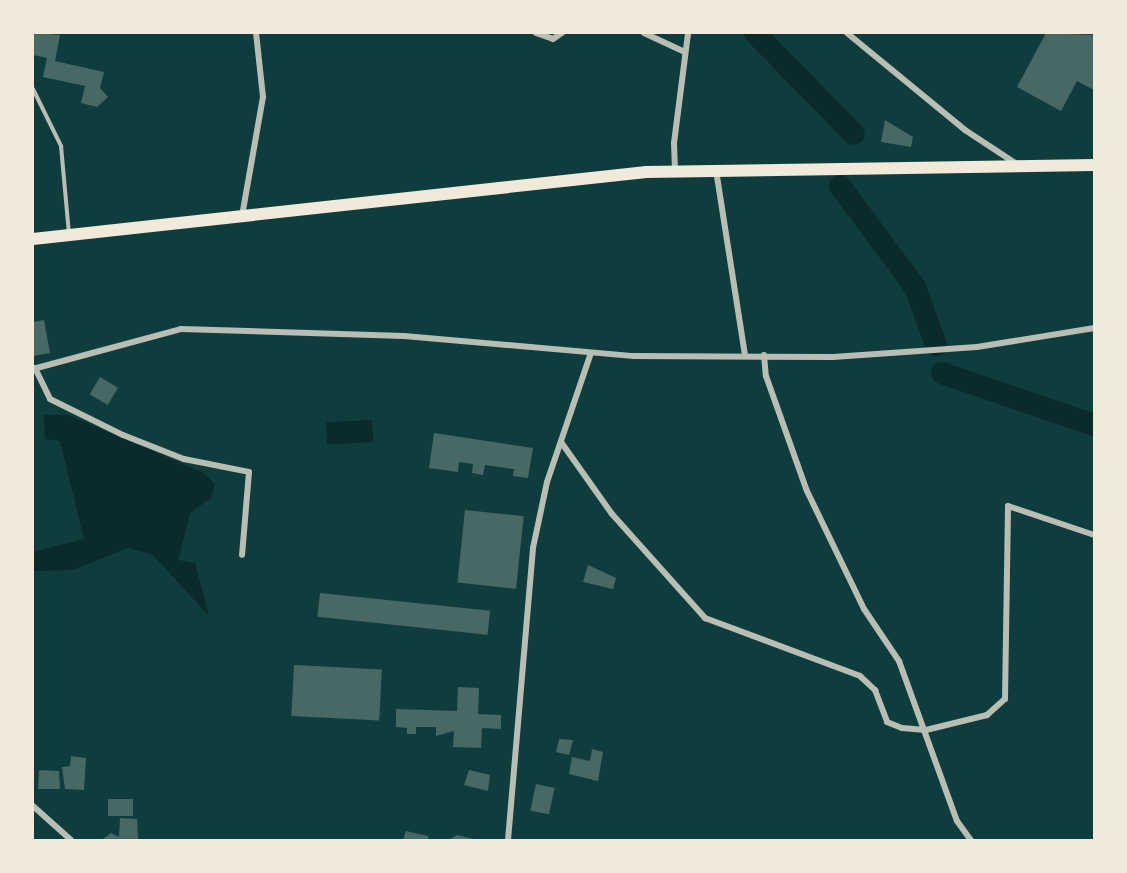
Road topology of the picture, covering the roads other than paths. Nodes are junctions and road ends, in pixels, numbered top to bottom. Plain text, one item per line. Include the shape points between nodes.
1 (256, 33) edge
2 (536, 33) edge
3 (562, 33) edge
4 (644, 33) edge
5 (688, 33) edge
6 (847, 33) edge
7 (685, 52) junction
8 (33, 89) edge
9 (1018, 165) junction
10 (1094, 165) edge
11 (716, 170) junction
12 (675, 171) junction
13 (242, 216) junction
14 (69, 235) junction
15 (33, 239) edge
16 (1094, 328) edge
17 (591, 352) junction
18 (764, 355) junction
19 (745, 356) junction
20 (34, 369) edge
21 (561, 442) junction
22 (1094, 535) edge
23 (242, 555) dead end
24 (926, 730) junction
25 (33, 806) edge
26 (71, 840) edge
27 (508, 840) edge
28 (971, 840) edge

1 - 13 street via 263,97
2 - 3 street via 553,39
4 - 7 street
5 - 7 street
6 - 9 street via 965,130
7 - 12 street
8 - 14 lane via 62,146
9 - 10 main road
9 - 11 main road
11 - 12 main road
11 - 19 street
12 - 13 main road
13 - 14 main road
14 - 15 main road
16 - 18 street via 976,347 833,357
17 - 19 street
17 - 20 street via 404,336 181,329
17 - 21 street
18 - 19 street
18 - 24 street via 766,376 777,396 807,491 864,609 899,661
20 - 23 street via 50,399 123,435 184,459 249,472
21 - 24 street via 612,514 705,618 860,676 875,690 886,722
21 - 27 street via 533,548
22 - 24 street via 1008,506 1005,699 987,715
24 - 28 street via 957,821
25 - 26 street

